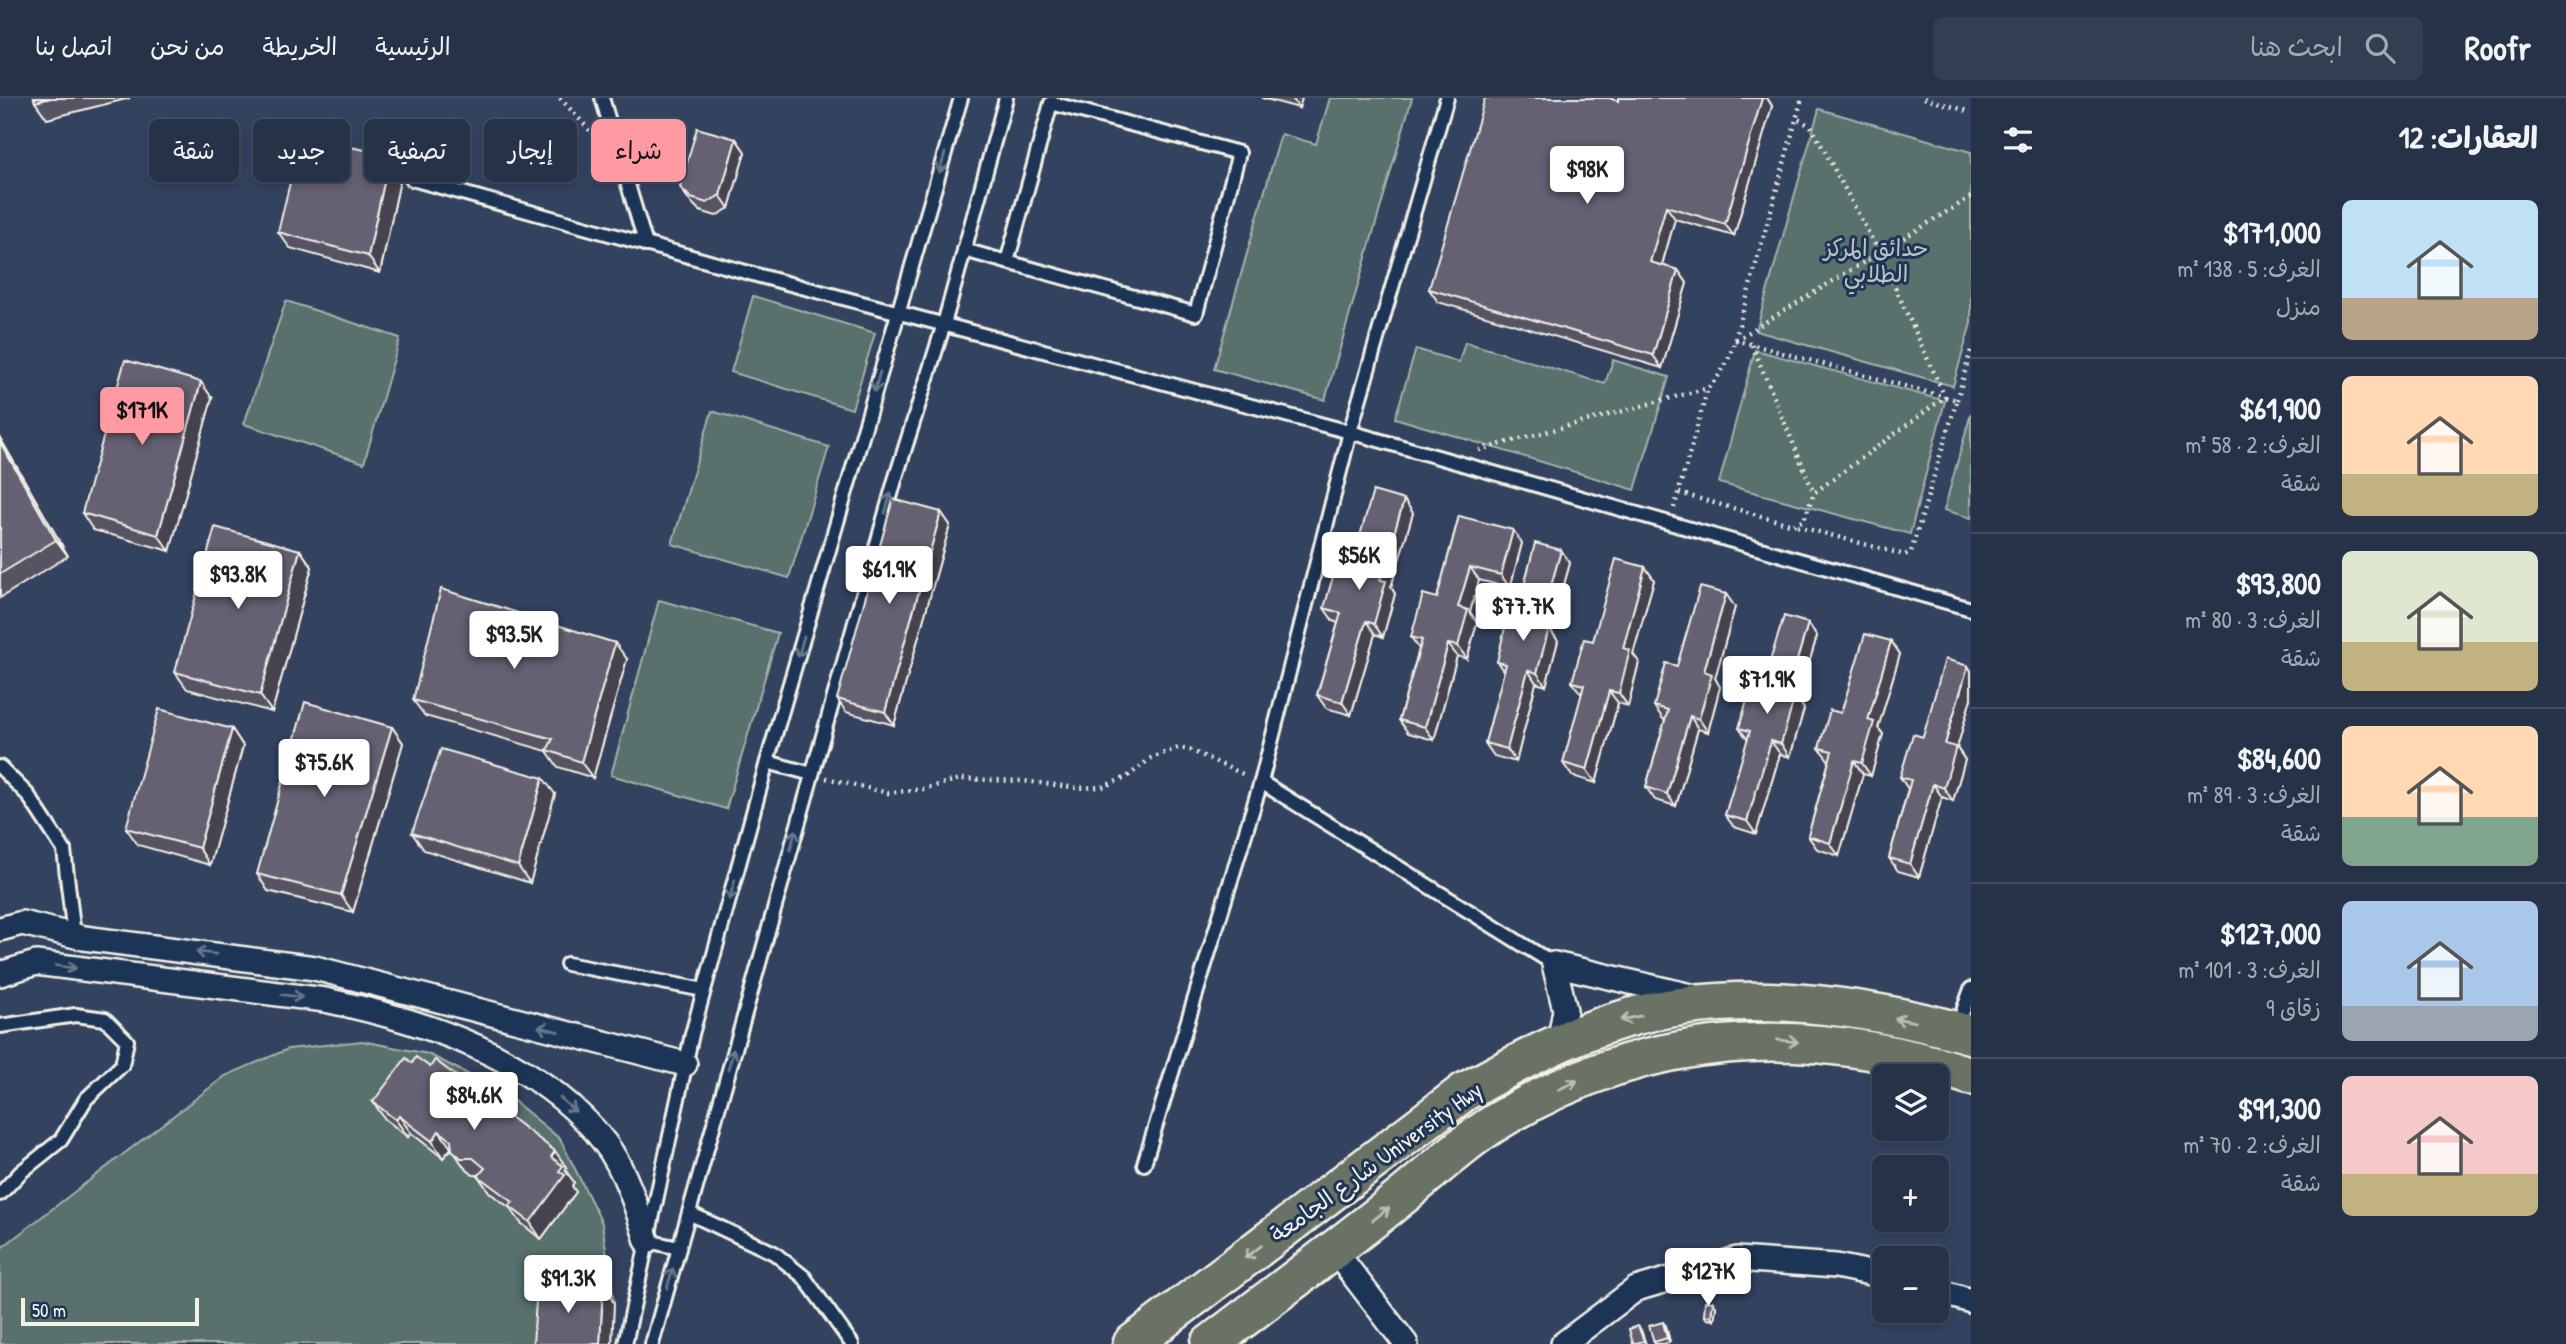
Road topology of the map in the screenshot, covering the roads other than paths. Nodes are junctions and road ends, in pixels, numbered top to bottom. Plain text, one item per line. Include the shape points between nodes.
1 (602, 98) edge
2 (961, 98) edge
3 (1006, 98) edge
4 (1447, 98) edge
5 (423, 182) edge
6 (646, 245) junction
7 (964, 250) junction
8 (1007, 262) junction
9 (898, 312) junction
10 (944, 324) junction
11 (1350, 432) junction
12 (1971, 609) edge
13 (767, 762) junction
14 (0, 767) edge
15 (812, 774) junction
16 (1261, 782) junction
17 (0, 929) edge
18 (74, 936) junction
19 (567, 964) dead end
20 (1554, 964) junction
21 (0, 974) edge
22 (1971, 989) edge
23 (704, 990) junction
24 (1715, 1001) junction
25 (0, 1026) edge
26 (1964, 1033) edge
27 (1559, 1044) junction
28 (685, 1064) junction
29 (1971, 1076) edge
30 (1144, 1164) dead end
31 (0, 1194) edge
32 (689, 1213) junction
33 (647, 1241) junction
34 (679, 1248) junction
35 (1334, 1250) junction
36 (1872, 1273) edge
37 (1949, 1295) edge
38 (1971, 1301) edge
39 (625, 1344) edge
40 (652, 1344) edge
41 (852, 1344) edge
42 (1132, 1344) edge
43 (1210, 1344) edge
44 (1406, 1344) edge
45 (1563, 1344) edge

1 - 6 lane
2 -> 9 lane
3 - 7 lane
4 - 11 lane
5 - 6 lane
6 - 9 lane
7 - 8 lane
7 - 10 lane
8 - 8 lane via 1196,314 1239,153 1051,103
9 - 10 lane
9 -> 13 lane
10 - 11 lane
15 -> 10 lane
11 - 12 lane
11 - 16 lane
13 - 15 lane
13 -> 23 lane
14 - 18 lane via 28,795 64,850
32 -> 15 lane
16 - 20 lane
16 - 30 lane
17 - 18 street via 22,923
28 -> 18 street via 316,968
19 - 23 lane
20 - 24 street
20 - 27 street via 1565,1010
21 -> 33 street via 36,962 325,1000 450,1036 521,1071 581,1116 606,1144 622,1173
22 - 26 lane
23 - 28 lane
26 -> 24 main road, شارع الجامعة University Hwy via 1806,1003
24 -> 27 main road, شارع الجامعة University Hwy via 1624,1018
25 - 31 lane via 105,1018 127,1041 122,1065 86,1099 61,1140
27 -> 42 main road, شارع الجامعة University Hwy via 1464,1092
28 - 33 lane
35 -> 29 main road, شارع الجامعة University Hwy via 1497,1122 1626,1061 1691,1046 1777,1040 1868,1051
32 - 34 lane
32 - 41 lane via 774,1253 804,1277
33 - 34 lane
33 - 39 lane
40 -> 34 lane
35 - 43 main road, شارع الجامعة University Hwy
35 - 44 street
36 - 45 street via 1836,1266 1737,1259 1636,1289
37 - 38 street

